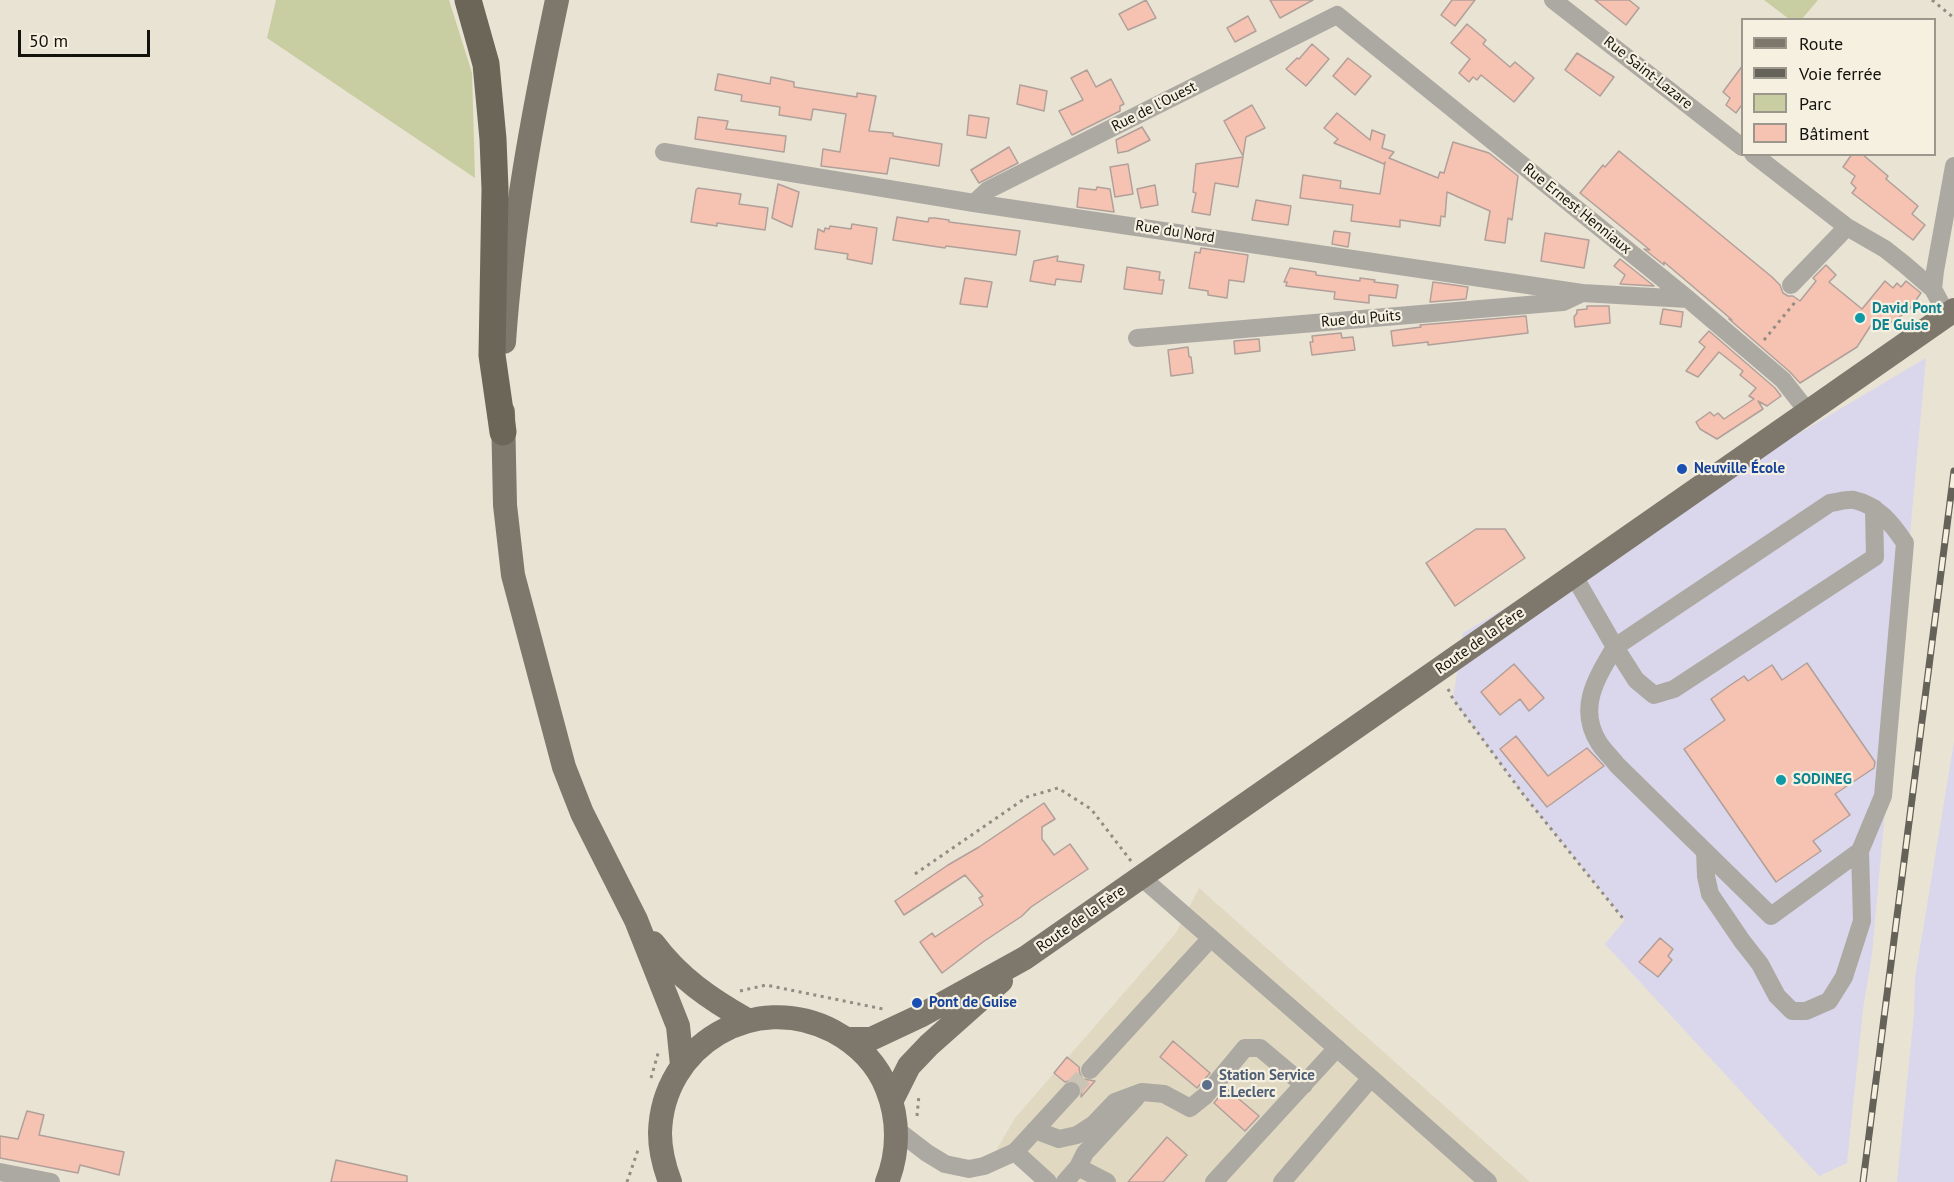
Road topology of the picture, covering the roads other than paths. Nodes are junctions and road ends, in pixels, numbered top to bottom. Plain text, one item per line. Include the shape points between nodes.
1 (468, 0) edge
2 (557, 0) edge
3 (1553, 0) edge
4 (1337, 15) joint
5 (1741, 145) edge
6 (664, 152) dead end
7 (1756, 156) edge
8 (1954, 166) edge
9 (974, 203) junction
10 (1847, 227) junction
11 (1791, 285) road end
12 (1933, 289) junction
13 (1582, 293) junction
14 (1688, 299) junction
15 (1945, 316) edge
16 (1137, 338) dead end
17 (1808, 412) junction
18 (502, 432) junction
19 (1874, 508) junction
20 (1574, 576) junction
21 (1615, 647) junction
22 (1705, 851) junction
23 (1860, 851) junction
24 (1142, 877) junction
25 (636, 920) junction
26 (1211, 938) junction
27 (1025, 958) junction
28 (747, 1020) junction
29 (848, 1039) junction
30 (1338, 1048) junction
31 (682, 1065) junction
32 (1090, 1070) tunnel mouth
33 (1371, 1078) junction
34 (1304, 1085) junction
35 (1071, 1091) tunnel mouth
36 (1142, 1092) junction
37 (891, 1100) junction
38 (907, 1127) junction
39 (1035, 1130) junction
40 (1015, 1152) junction
41 (662, 1158) junction
42 (1078, 1167) junction
43 (0, 1172) edge
44 (888, 1181) edge
45 (51, 1182) edge
46 (651, 1182) edge
47 (670, 1182) edge
48 (1048, 1182) edge
49 (1065, 1182) edge
50 (1107, 1182) edge
51 (1214, 1182) edge
52 (1282, 1182) edge
53 (1488, 1182) edge

1 - 18 highway via 486,64 494,139 492,355
2 - 18 main road via 529,138 513,249
3 - 5 street, Rue Saint-Lazare
4 - 9 street, Rue de l'Ouest via 988,190
4 - 14 street, Rue Ernest Henniaux
6 - 9 street, Rue du Nord
7 - 10 street
8 - 12 street
9 - 13 street, Rue du Nord
10 - 11 street
10 - 12 street via 1885,249
12 - 15 street
13 - 14 street, Rue du Nord
13 - 16 street, Rue du Puits via 1563,302
14 - 17 street, Rue Ernest Henniaux via 1783,380
15 - 17 main road, Route de la Fère
17 - 20 main road, Route de la Fère
18 - 25 main road via 513,575 564,767 582,813
19 - 21 street via 1854,500 1830,503
19 - 21 street via 1875,557 1674,689 1654,695 1636,680
19 - 23 street via 1892,523 1905,543 1882,796
20 - 21 street
20 - 24 main road, Route de la Fère
21 - 22 street via 1588,703 1590,723 1599,744
22 - 23 street via 1771,916
22 - 23 street via 1710,894 1760,964 1777,996 1792,1011 1806,1011 1828,1001 1845,976 1862,921
24 - 26 street
24 - 27 main road, Route de la Fère
25 - 28 main road via 666,961 713,1001
25 - 31 main road via 678,1026
26 - 30 street
26 - 32 street
27 - 29 main road, Route de la Fère via 871,1039
27 - 37 main road, Route de la Fère via 909,1066
28 - 29 main road via 782,1016 817,1022
28 - 31 main road via 711,1037
29 - 37 main road via 874,1066
30 - 33 street
30 - 34 street
31 - 41 main road via 663,1110
33 - 52 street
33 - 53 street
34 - 36 street via 1260,1048 1245,1048 1190,1108 1164,1094
34 - 51 street
35 - 39 street
36 - 39 street via 1115,1102 1077,1135 1059,1139
36 - 42 street via 1084,1153
37 - 38 main road
38 - 40 street via 927,1154 945,1164 969,1169
38 - 44 main road
39 - 40 street
40 - 48 street
41 - 46 main road
41 - 47 main road
42 - 49 street
42 - 50 street
43 - 45 street

